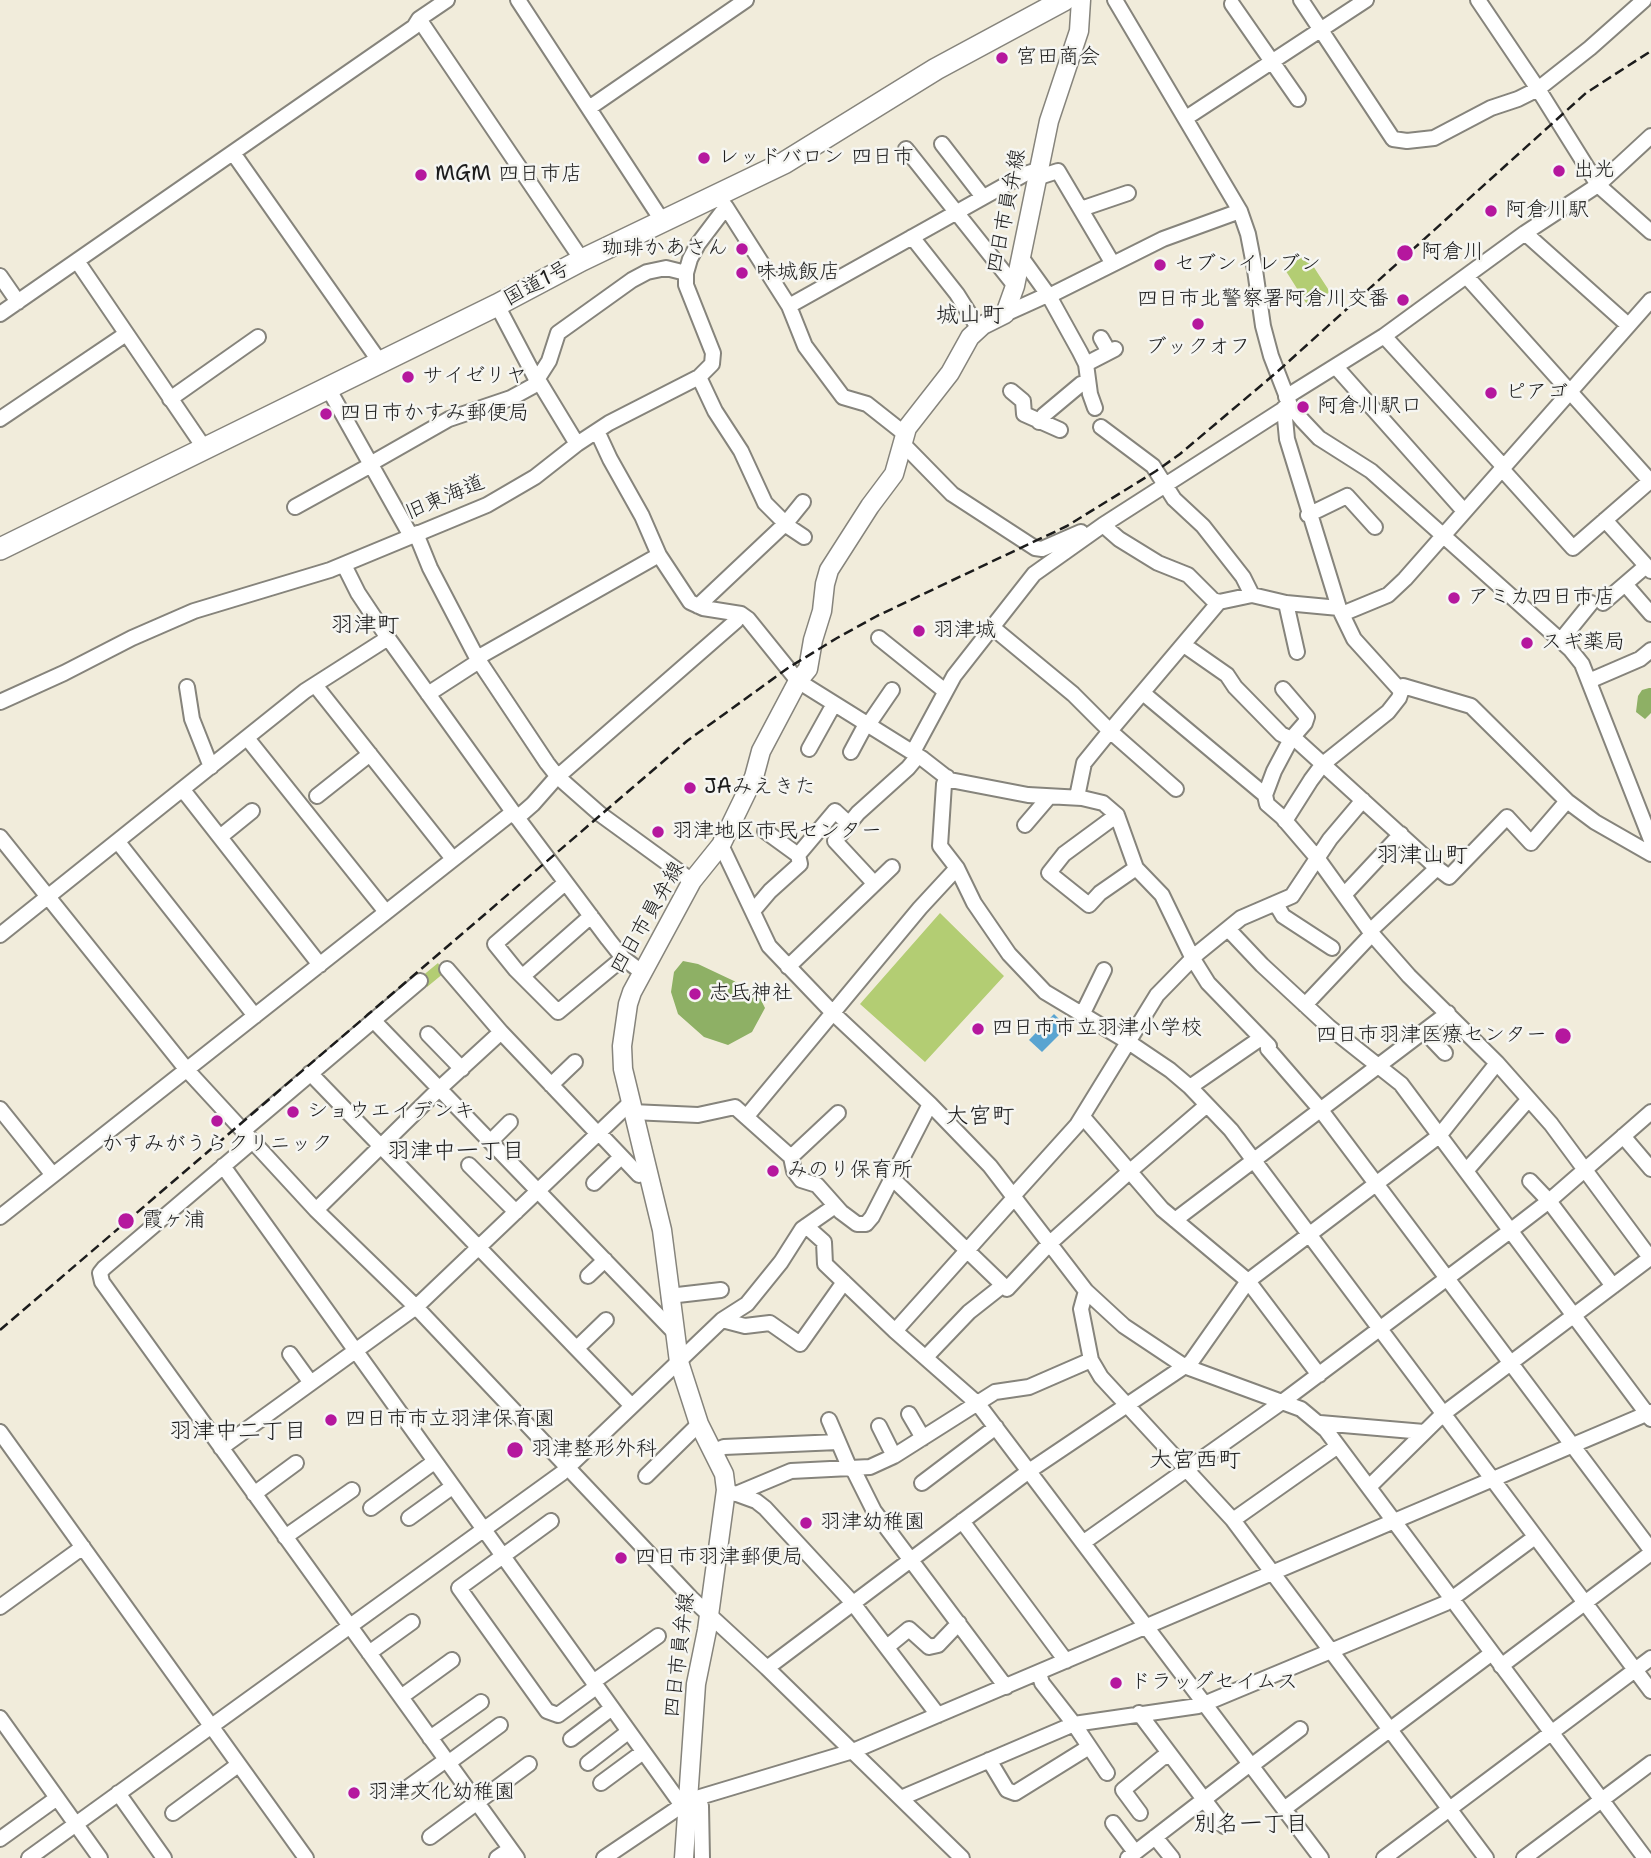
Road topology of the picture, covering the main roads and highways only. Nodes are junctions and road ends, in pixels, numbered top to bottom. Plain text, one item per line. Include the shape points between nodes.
1 (1064, 0) edge
2 (1081, 0) edge
3 (0, 549) edge
4 (684, 1858) edge

1 - 3 highway, 国道1号 via 936,69 722,202 663,222 582,260
2 - 4 main road, 四日市員弁線 via 1079,31 1049,121 1015,286 1005,314 970,337 950,373 916,414 894,474 829,570 810,663 761,751 754,777 721,845 692,881 628,1004 623,1069 662,1230 679,1362 699,1424 731,1492 696,1684

